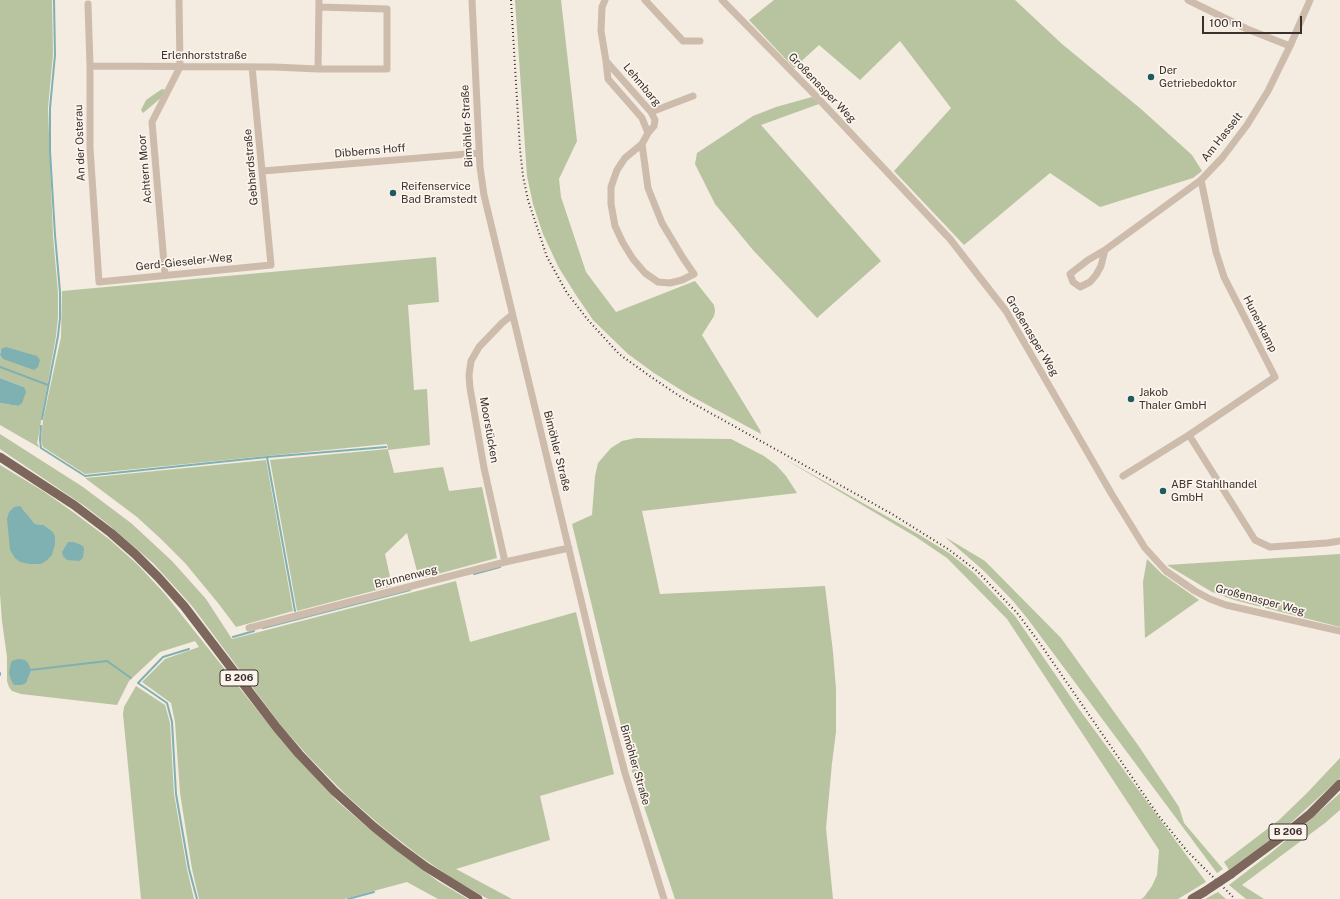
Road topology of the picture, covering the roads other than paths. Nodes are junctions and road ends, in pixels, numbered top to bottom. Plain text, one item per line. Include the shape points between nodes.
1 (179, 0) edge
2 (472, 0) edge
3 (605, 0) edge
4 (645, 0) edge
5 (722, 0) edge
6 (1188, 0) edge
7 (1310, 0) edge
8 (319, 3) edge
9 (88, 4) dead end
10 (700, 41) dead end
11 (1290, 46) junction
12 (606, 61) junction
13 (90, 66) junction
14 (180, 67) junction
15 (252, 67) junction
16 (318, 69) junction
17 (693, 96) dead end
18 (652, 112) junction
19 (648, 133) junction
20 (642, 144) junction
21 (479, 153) junction
22 (263, 171) junction
23 (1201, 180) junction
24 (1105, 250) junction
25 (271, 265) joint
26 (166, 275) junction
27 (99, 282) joint
28 (512, 315) junction
29 (1189, 435) junction
30 (0, 457) edge
31 (1123, 476) dead end
32 (1340, 541) edge
33 (569, 548) junction
34 (505, 562) junction
35 (249, 628) dead end
36 (1340, 631) edge
37 (1340, 784) edge
38 (478, 899) edge
39 (664, 899) edge
40 (1192, 899) edge

1 - 14 street
2 - 21 street, Bimöhler Straße
3 - 12 street, Lehmbarg via 600,31
4 - 10 street via 683,41
5 - 36 street, Großenasper Weg via 950,239 1006,311 1111,493 1145,548 1166,571 1195,591 1226,605
6 - 11 street via 1247,29
7 - 11 street, Am Hasselt
8 - 16 street
8 - 16 street, Erlenhorststraße via 387,9 387,68
9 - 13 street, An der Osterau
11 - 23 street, Am Hasselt via 1268,92 1247,125
12 - 18 street, Lehmbarg
12 - 19 street, Lehmbarg via 608,79 642,118
13 - 14 street, Erlenhorststraße
13 - 27 street, An der Osterau via 90,148
14 - 15 street, Erlenhorststraße
14 - 26 street, Achtern Moor via 152,122
15 - 16 street, Erlenhorststraße
15 - 22 street, Gebhardstraße
17 - 18 street
18 - 19 street, Lehmbarg via 654,126
19 - 20 street
20 - 20 street via 617,170 611,187 614,219 623,243 637,264 658,282 670,283 694,274 662,223 648,188
21 - 22 street, Dibberns Hoff
21 - 28 street, Bimöhler Straße via 484,195
22 - 25 street, Gebhardstraße
23 - 24 street, Am Hasselt
23 - 29 street, Hunenkamp via 1216,252 1224,277 1274,377
24 - 24 street, Am Hasselt via 1101,266 1090,282 1080,287 1073,282 1070,274
25 - 26 street, Gerd-Gieseler-Weg
26 - 27 street, Gerd-Gieseler-Weg
28 - 33 street, Bimöhler Straße
28 - 34 street, Moorstücken via 478,347 471,361 469,375 484,468
29 - 31 street, Hunenkamp
29 - 32 street via 1255,540 1270,547
30 - 38 main road, B 206 via 74,505 135,554 184,606 277,728 334,790 399,847
33 - 34 street, Brunnenweg
33 - 39 street, Bimöhler Straße via 625,773
34 - 35 street, Brunnenweg
37 - 40 main road, B 206, bridge via 1284,836

